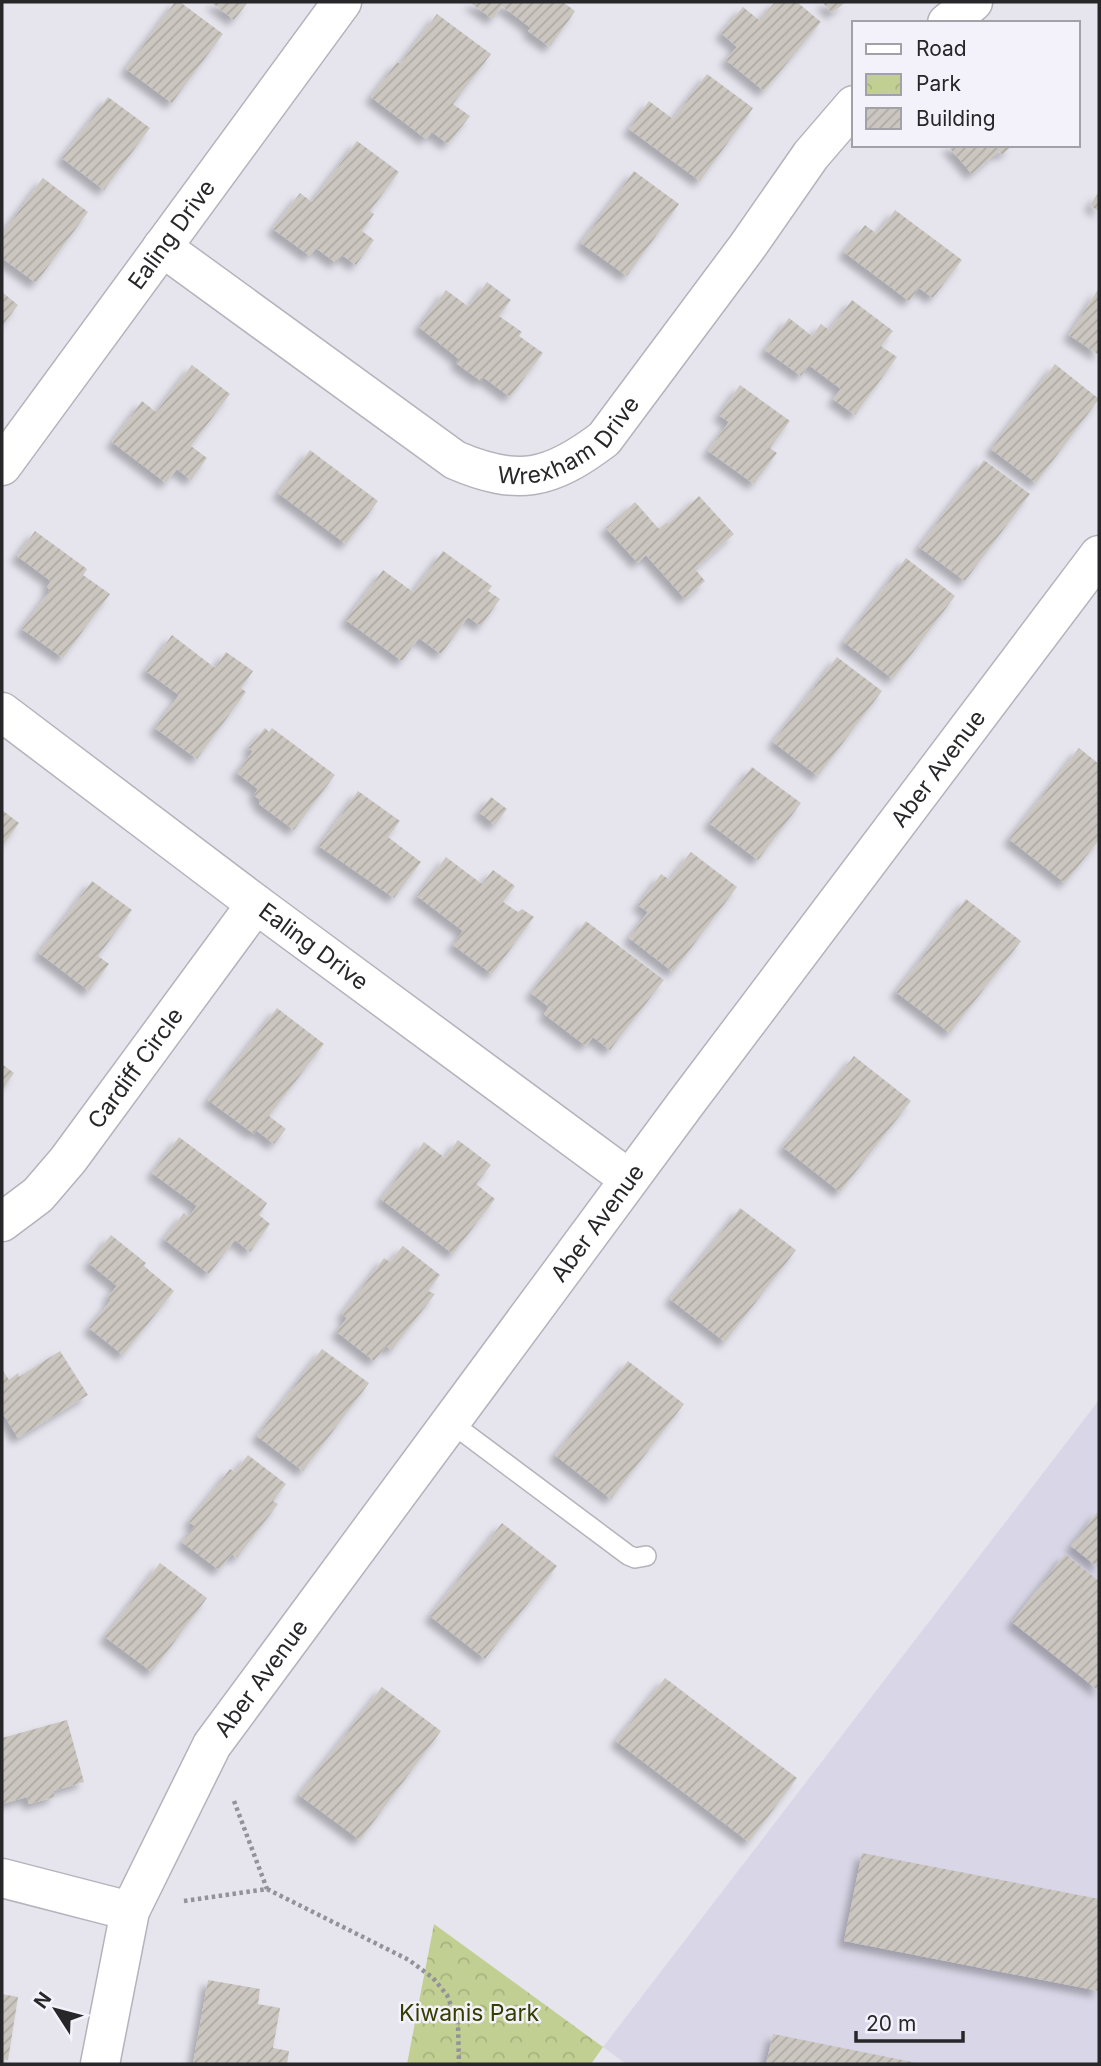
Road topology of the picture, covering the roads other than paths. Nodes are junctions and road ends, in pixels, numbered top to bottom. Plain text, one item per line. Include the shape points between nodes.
1 (342, 2) edge
2 (972, 2) edge
3 (949, 21) edge
4 (852, 107) edge
5 (162, 247) junction
6 (2, 466) edge
7 (1099, 555) edge
8 (2, 712) edge
9 (257, 904) junction
10 (629, 1179) junction
11 (2, 1222) edge
12 (450, 1422) junction
13 (646, 1556) dead end
14 (2, 1878) edge
15 (130, 1911) junction
16 (100, 2064) edge

1 - 5 street, Ealing Drive
2 - 3 street
4 - 5 street, Wrexham Drive via 811,155 604,439 554,471 507,477 456,460
5 - 6 street, Ealing Drive
7 - 10 street, Aber Avenue
8 - 9 street, Ealing Drive
9 - 10 street, Ealing Drive
9 - 11 street, Cardiff Circle via 68,1160 38,1195
10 - 12 street, Aber Avenue
12 - 13 lane via 628,1555
12 - 15 street, Aber Avenue via 212,1745
14 - 15 street
15 - 16 street, Aber Avenue

